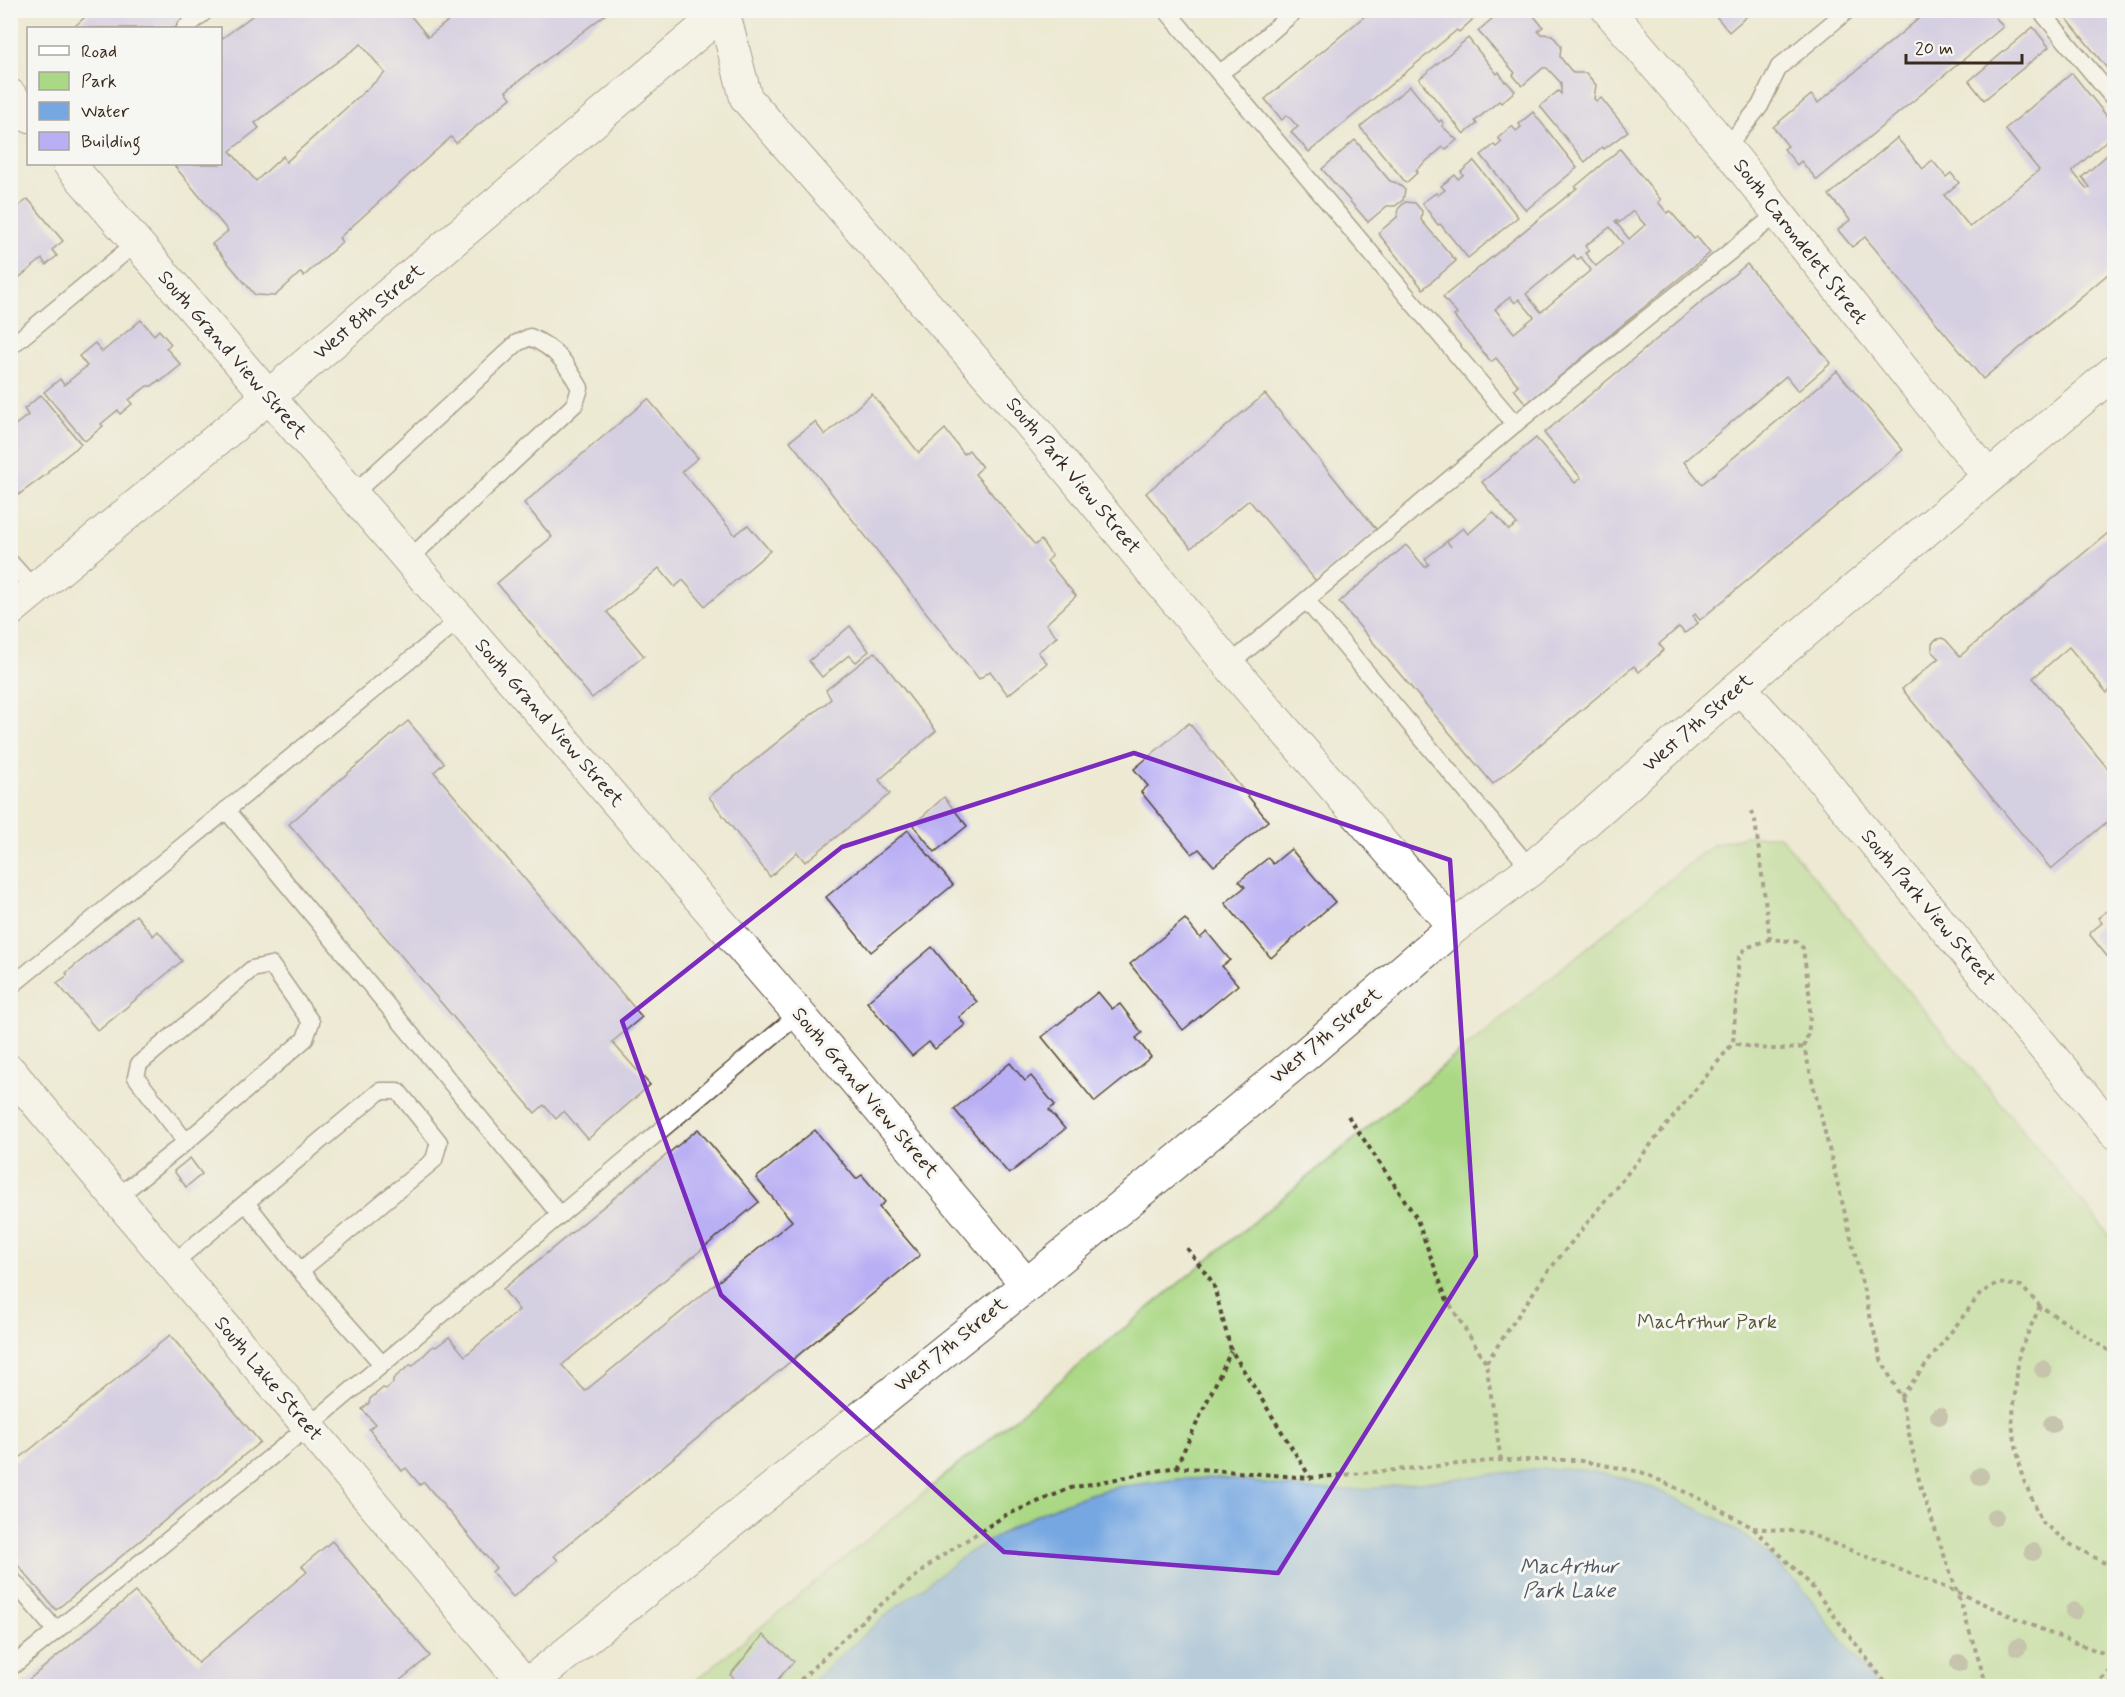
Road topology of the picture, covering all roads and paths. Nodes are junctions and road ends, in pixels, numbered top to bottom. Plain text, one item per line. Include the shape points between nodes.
1 (207, 10) edge
2 (1166, 10) edge
3 (1296, 10) edge
4 (1608, 10) edge
5 (1848, 10) edge
6 (2040, 10) edge
7 (724, 11) edge
8 (186, 27) edge
9 (1219, 74) junction
10 (10, 95) edge
11 (2115, 99) edge
12 (27, 115) edge
13 (1726, 148) junction
14 (70, 165) edge
15 (1777, 214) junction
16 (136, 243) junction
17 (10, 348) edge
18 (2115, 372) edge
19 (267, 396) junction
20 (1515, 424) junction
21 (1988, 476) junction
22 (352, 495) junction
23 (408, 560) junction
24 (10, 562) edge
25 (35, 590) junction
26 (1307, 601) junction
27 (10, 610) edge
28 (459, 620) junction
29 (1230, 665) junction
30 (1739, 687) junction
31 (226, 810) junction
32 (1752, 812) dead end
33 (1532, 869) junction
34 (1454, 927) junction
35 (1770, 939) junction
36 (10, 987) edge
37 (799, 1014) junction
38 (1732, 1042) junction
39 (1804, 1047) junction
40 (10, 1071) edge
41 (1348, 1116) dead end
42 (2115, 1132) edge
43 (186, 1142) junction
44 (116, 1198) junction
45 (246, 1203) junction
46 (560, 1215) junction
47 (1187, 1248) dead end
48 (172, 1264) junction
49 (300, 1271) junction
50 (1027, 1285) junction
51 (2040, 1306) junction
52 (1231, 1350) junction
53 (2115, 1354) edge
54 (1486, 1363) junction
55 (382, 1364) junction
56 (1901, 1397) junction
57 (309, 1426) junction
58 (1501, 1460) junction
59 (1176, 1467) junction
60 (1310, 1478) junction
61 (1753, 1528) junction
62 (2115, 1568) edge
63 (10, 1577) edge
64 (1957, 1592) junction
65 (56, 1631) junction
66 (2115, 1657) edge
67 (2115, 1667) edge
68 (10, 1668) edge
69 (526, 1686) edge
70 (794, 1686) edge
71 (1888, 1686) edge
72 (1987, 1686) edge
73 (2095, 1686) edge

1 - 8 lane
2 - 9 lane
3 - 9 lane
4 - 13 street, South Carondelet Street
5 - 13 lane via 1779,67 1760,106
6 - 11 lane
7 - 19 street, West 8th Street
7 - 29 street, South Park View Street via 746,98 1026,419
9 - 20 lane
10 - 12 street
13 - 15 street, South Carondelet Street
14 - 16 street, South Grand View Street
15 - 20 lane
15 - 21 street, South Carondelet Street
16 - 17 lane
16 - 19 street, South Grand View Street
18 - 21 street, West 7th Street
19 - 22 street, South Grand View Street
19 - 25 street, West 8th Street
20 - 26 lane
21 - 30 street, West 7th Street
22 - 23 street, South Grand View Street
22 - 23 lane via 517,343 530,337 543,342 564,360 580,388 575,404
23 - 28 street, South Grand View Street
24 - 25 lane
25 - 27 street, West 8th Street
26 - 29 lane
26 - 33 lane
28 - 31 lane
28 - 37 street, South Grand View Street
29 - 34 street, South Park View Street
30 - 33 street, West 7th Street
30 - 42 street, South Park View Street via 1802,755
31 - 36 lane
31 - 46 lane
32 - 35 path
33 - 34 street, West 7th Street
34 - 50 street, West 7th Street
35 - 38 path via 1746,948 1739,957
35 - 39 path via 1797,942 1803,948 1811,1014
37 - 46 lane
37 - 50 street, South Grand View Street
38 - 39 path via 1757,1049
38 - 54 path via 1546,1274
39 - 56 path via 1881,1360
40 - 44 street, South Lake Street
41 - 54 path via 1416,1217 1446,1298
43 - 43 lane via 305,1039 311,1022 272,965 252,969 139,1064 136,1077
43 - 44 lane
44 - 48 street, South Lake Street
45 - 48 lane
45 - 49 lane
45 - 49 lane via 380,1091 398,1091 439,1142 434,1160
46 - 55 lane
47 - 52 path via 1213,1284
48 - 57 street, South Lake Street
49 - 55 lane
50 - 69 street, West 7th Street
51 - 53 path
51 - 56 path via 2021,1286 1997,1284 1981,1293
51 - 62 path via 2019,1353 2012,1425 2022,1476 2042,1522 2070,1544
52 - 59 path
52 - 60 path
54 - 58 path
55 - 57 lane
56 - 64 path via 1921,1489
57 - 65 lane
57 - 69 street, South Lake Street
58 - 60 path
58 - 61 path via 1576,1460 1641,1472
59 - 60 path
59 - 70 path via 1071,1488 1006,1515 937,1560 867,1616
61 - 64 path via 1804,1532
61 - 71 path via 1809,1583
63 - 65 lane
64 - 66 path
64 - 72 path
65 - 68 lane
67 - 73 path

